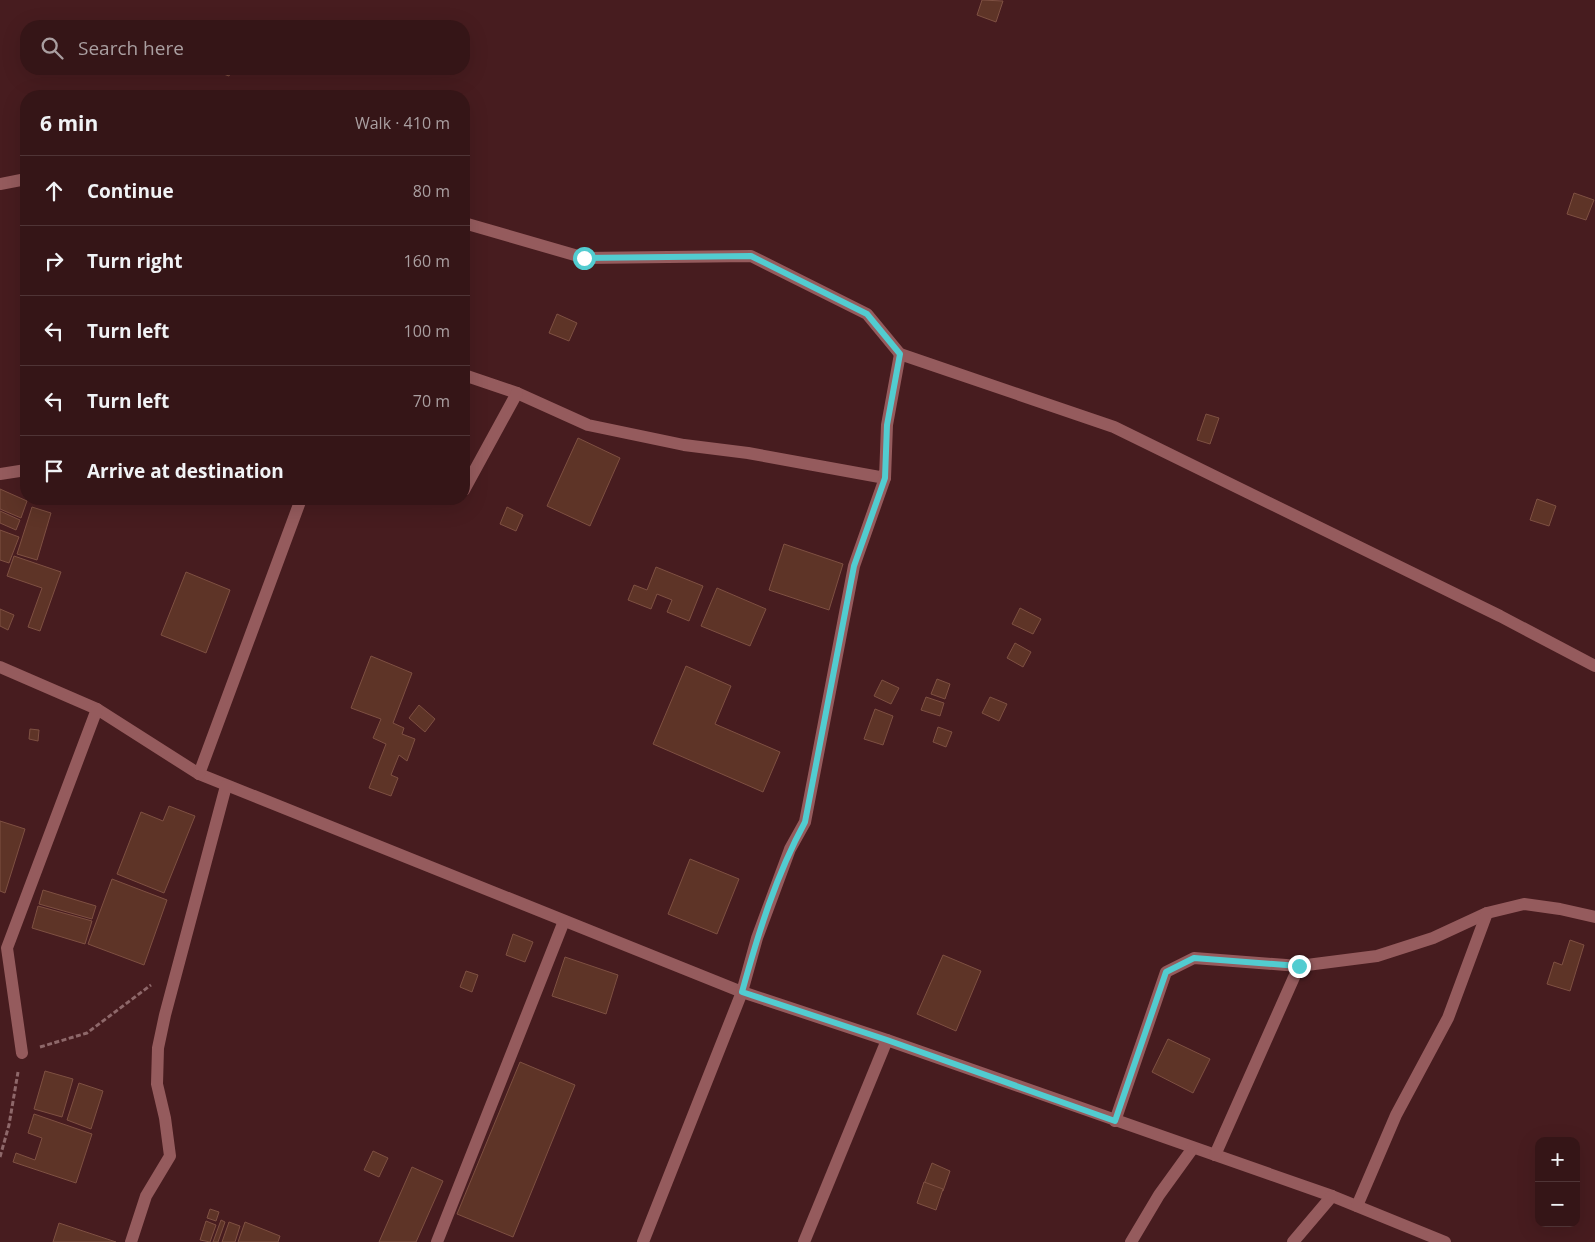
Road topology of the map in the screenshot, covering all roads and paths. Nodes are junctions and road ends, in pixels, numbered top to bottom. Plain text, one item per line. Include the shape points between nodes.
1 (20, 181) edge
2 (0, 184) edge
3 (470, 225) edge
4 (900, 354) junction
5 (470, 377) edge
6 (517, 393) junction
7 (20, 471) edge
8 (0, 474) edge
9 (885, 478) junction
10 (470, 479) edge
11 (299, 505) edge
12 (1595, 666) edge
13 (0, 667) edge
14 (97, 709) junction
15 (199, 774) junction
16 (226, 786) junction
17 (1487, 913) junction
18 (1595, 918) edge
19 (564, 921) junction
20 (1299, 966) junction
21 (152, 984) dead end
22 (742, 992) junction
23 (887, 1040) junction
24 (22, 1053) junction
25 (1115, 1121) junction
26 (1193, 1148) junction
27 (1215, 1155) junction
28 (0, 1157) edge
29 (1332, 1196) junction
30 (1357, 1206) junction
31 (131, 1242) edge
32 (437, 1242) edge
33 (643, 1242) edge
34 (804, 1242) edge
35 (1132, 1242) edge
36 (1293, 1242) edge
37 (1445, 1242) edge

1 - 2 street
3 - 4 street via 584,258 751,256 867,314
4 - 9 street via 887,425
4 - 12 street via 1114,428 1500,616
5 - 6 street
6 - 9 street via 588,425 684,445
6 - 10 street
7 - 8 street
9 - 22 street via 854,566 805,822 790,849 757,938
11 - 15 street
13 - 14 street
14 - 15 street
14 - 24 street via 7,948
15 - 16 street
16 - 19 street
16 - 31 street via 158,1048 156,1084 170,1156 146,1196
17 - 18 street via 1524,904
17 - 20 street via 1433,938 1376,956
17 - 30 street via 1448,1018 1396,1114
19 - 22 street
19 - 32 street
20 - 25 street via 1194,958 1166,972
20 - 27 street
21 - 24 path via 87,1033
22 - 23 street
22 - 33 street
23 - 25 street
23 - 34 street
24 - 28 path
25 - 26 street
26 - 27 street
26 - 35 street via 1159,1195
27 - 29 street
29 - 30 street
29 - 36 street
30 - 37 street

